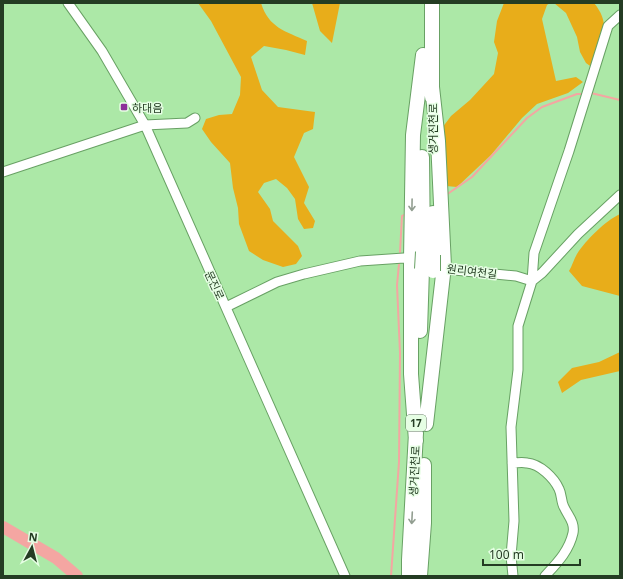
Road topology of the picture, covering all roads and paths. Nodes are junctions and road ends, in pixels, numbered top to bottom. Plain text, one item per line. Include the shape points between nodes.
1 (68, 3) edge
2 (422, 3) edge
3 (432, 3) edge
4 (620, 15) edge
5 (423, 55) junction
6 (432, 87) junction
7 (195, 118) dead end
8 (145, 125) junction
9 (3, 172) edge
10 (620, 196) edge
11 (428, 253) junction
12 (411, 259) junction
13 (433, 270) junction
14 (532, 281) junction
15 (226, 307) junction
16 (416, 441) junction
17 (512, 463) junction
18 (345, 576) edge
19 (409, 576) edge
20 (420, 576) edge
21 (514, 576) edge
22 (545, 576) edge

1 - 8 street, 문진로 via 102,51
2 - 5 highway, 생거진천로 / 17
3 - 6 highway, 생거진천로 / 17
4 - 14 street via 608,26 534,253
5 - 11 highway, 생거진천로 / 17
5 -> 12 highway via 413,135
6 - 11 highway, 생거진천로 / 17
6 - 13 highway via 438,141
7 - 8 street via 187,123
8 - 9 street
8 - 15 street, 문진로
10 - 14 street
11 - 13 highway, 17, bridge
12 - 13 street, 원리여천길 via 422,260
12 - 15 street, 원리여천길 via 360,261 304,274 277,282
12 - 16 highway via 411,374
13 - 14 street, 원리여천길 via 516,276
13 - 16 highway, 생거진천로 / 17
13 - 20 highway, 생거진천로 / 17
14 - 17 street via 518,326 518,370 511,427
15 - 18 street, 문진로
16 -> 19 highway, 생거진천로 / 17
17 - 21 street via 514,521 511,556
17 - 22 street via 528,462 538,466 551,478 560,489 564,507 571,518 573,530 570,544

